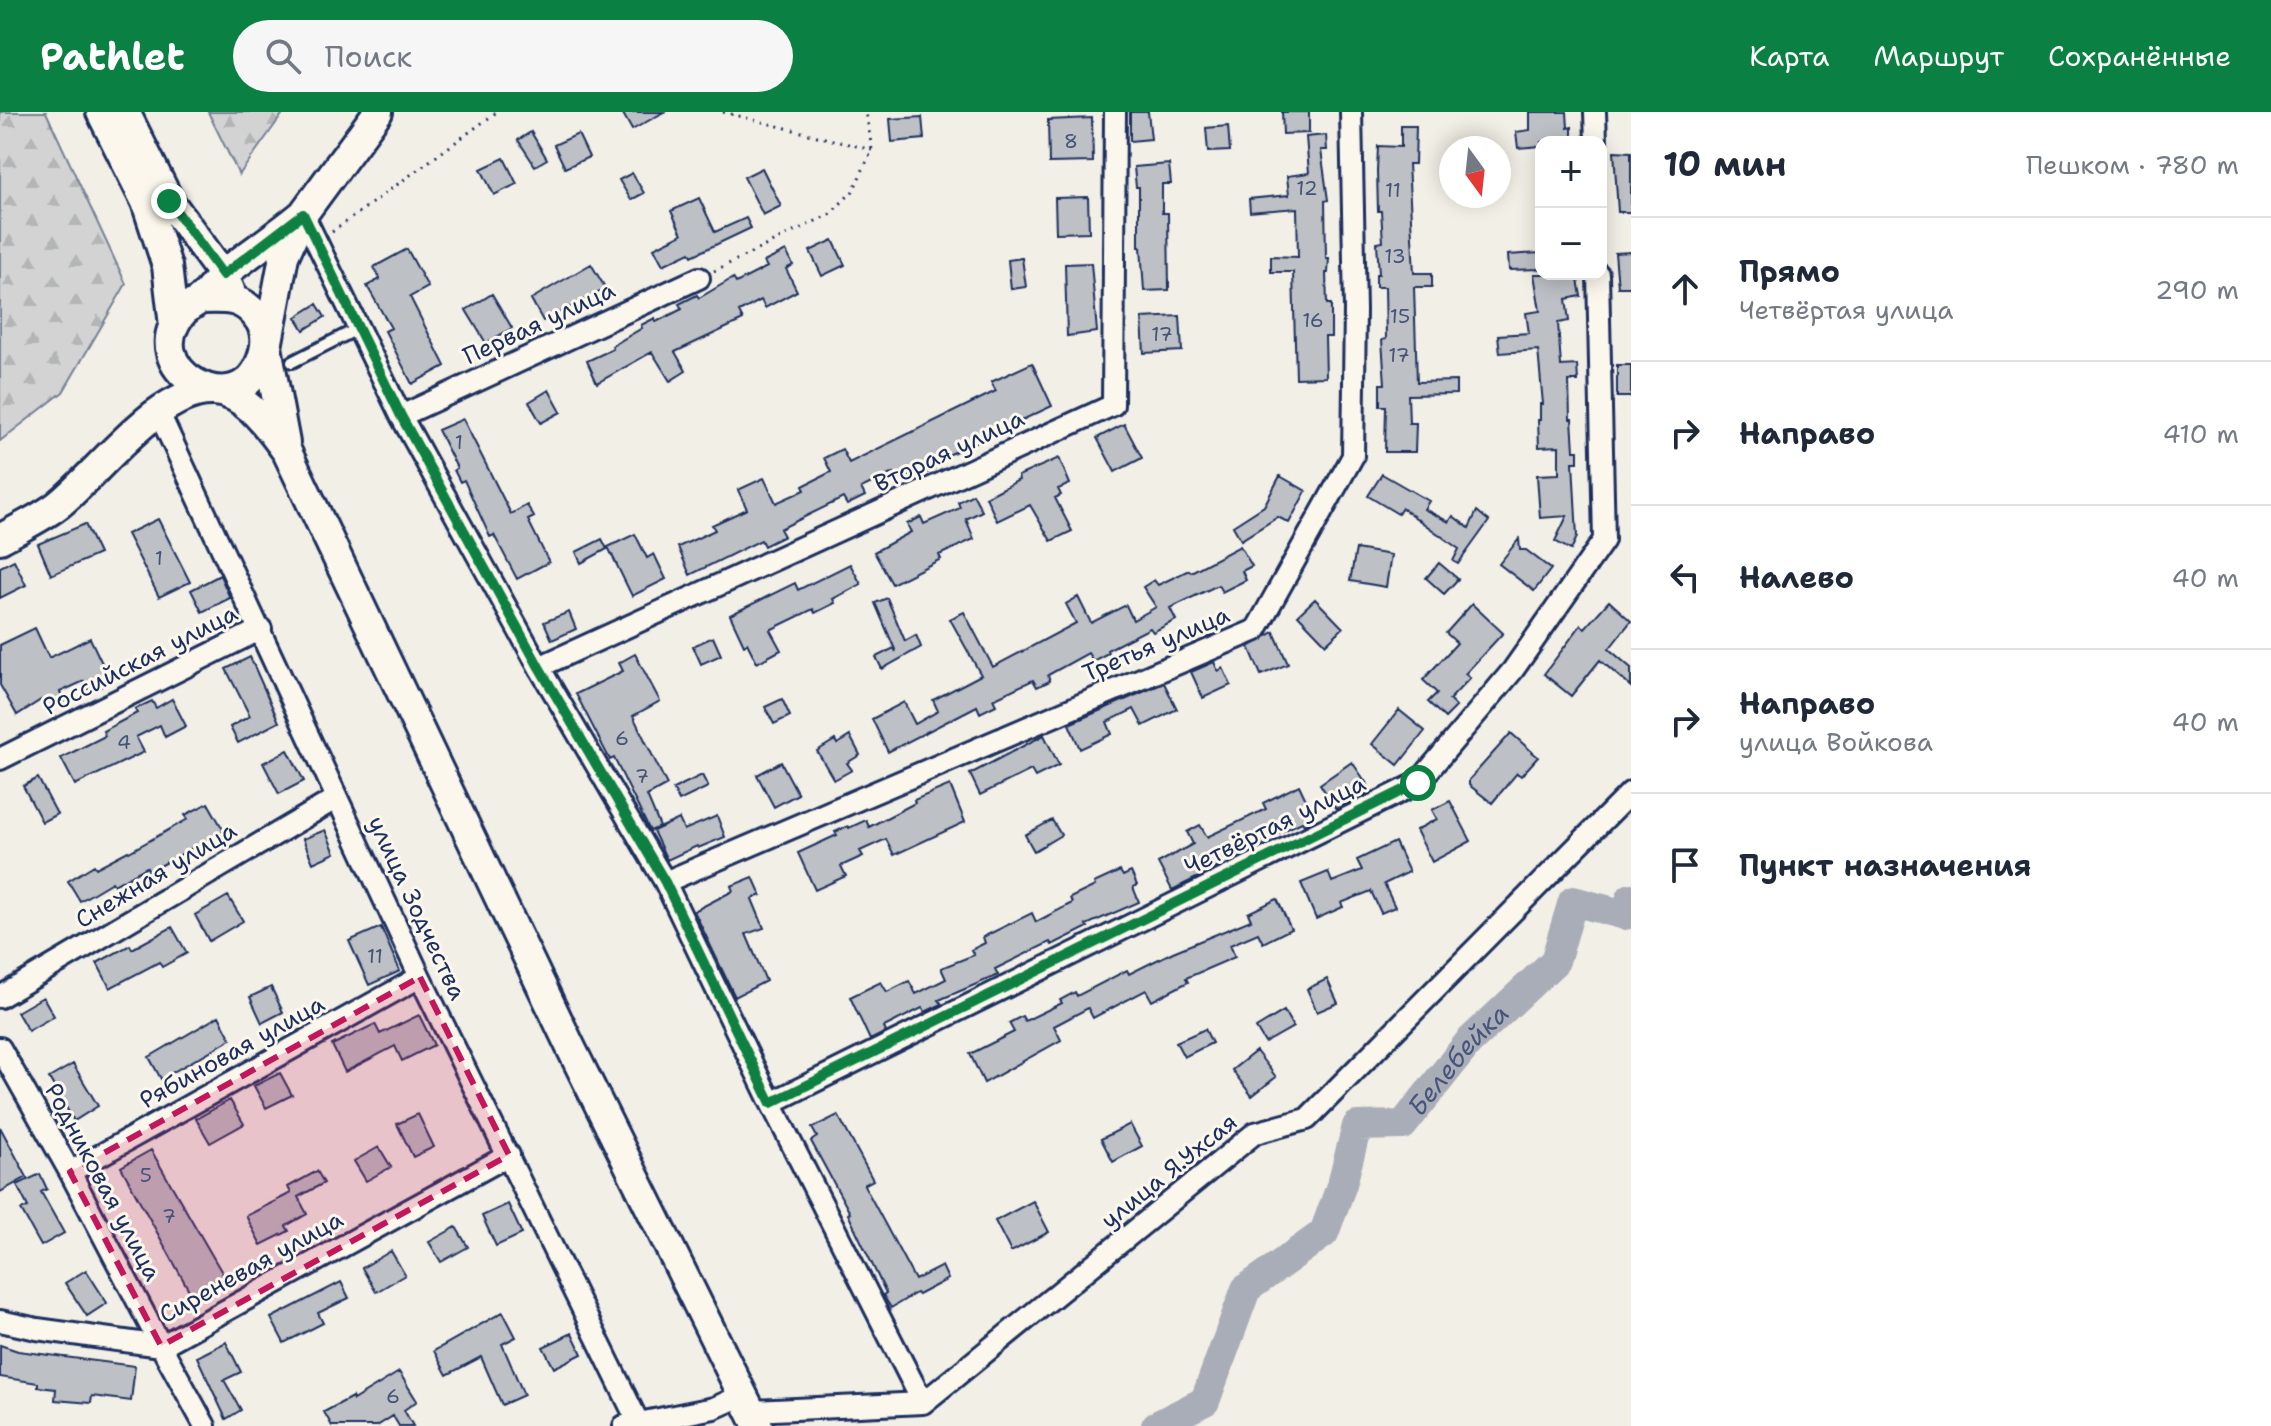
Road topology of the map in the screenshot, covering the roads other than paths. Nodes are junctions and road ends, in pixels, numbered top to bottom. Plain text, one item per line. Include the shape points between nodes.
1 (101, 112) edge
2 (125, 112) edge
3 (378, 112) edge
4 (1115, 112) edge
5 (1351, 112) edge
6 (1595, 112) edge
7 (1596, 136) edge
8 (303, 214) junction
9 (699, 278) road end
10 (1598, 280) edge
11 (229, 286) junction
12 (359, 328) junction
13 (173, 336) junction
14 (267, 347) junction
15 (292, 362) dead end
16 (215, 391) junction
17 (158, 411) junction
18 (401, 416) junction
19 (287, 452) junction
20 (0, 539) edge
21 (261, 629) junction
22 (539, 667) junction
23 (0, 759) edge
24 (1631, 792) edge
25 (337, 798) junction
26 (665, 882) junction
27 (420, 977) junction
28 (0, 997) edge
29 (0, 1048) edge
30 (771, 1103) junction
31 (509, 1155) junction
32 (70, 1172) junction
33 (0, 1321) edge
34 (161, 1346) junction
35 (923, 1403) junction
36 (751, 1411) edge
37 (631, 1424) edge
38 (205, 1426) edge

1 - 13 main road via 146,202 167,266
2 - 11 main road via 169,201
3 - 8 main road
4 - 22 street, Вторая улица via 1113,405
5 - 26 street, Третья улица via 1353,456 1256,630
6 - 7 street
8 - 11 main road
8 - 12 street
8 - 14 main road via 284,256
9 - 18 street, Первая улица
10 - 30 street, Четвёртая улица via 1604,540 1513,670 1418,783
11 - 13 main road via 185,310
11 - 14 main road via 264,327
12 - 15 lane
12 - 18 street
13 - 16 main road via 175,362 184,376
13 - 17 main road
14 - 16 main road via 258,371 239,386
14 - 19 main road
16 - 17 main road via 182,397
16 - 19 main road via 240,400
17 - 20 main road via 57,505
17 - 21 street, улица Зодчества
18 - 22 street
19 - 36 main road
21 - 23 street, Российская улица
21 - 25 street, улица Зодчества
22 - 26 street
24 - 35 street, улица Я.Ухсая via 1307,1119 1255,1133
25 - 27 street, улица Зодчества
25 - 28 street, Снежная улица
26 - 30 street
27 - 31 street, улица Зодчества
27 - 32 street, Рябиновая улица
29 - 32 street, Родниковая улица
30 - 35 street
31 - 34 street, Сиреневая улица
31 - 37 street, улица Зодчества
32 - 34 street, Родниковая улица
33 - 34 street, Сиреневая улица
34 - 38 street, Родниковая улица
35 - 36 street
36 - 37 street via 714,1408

